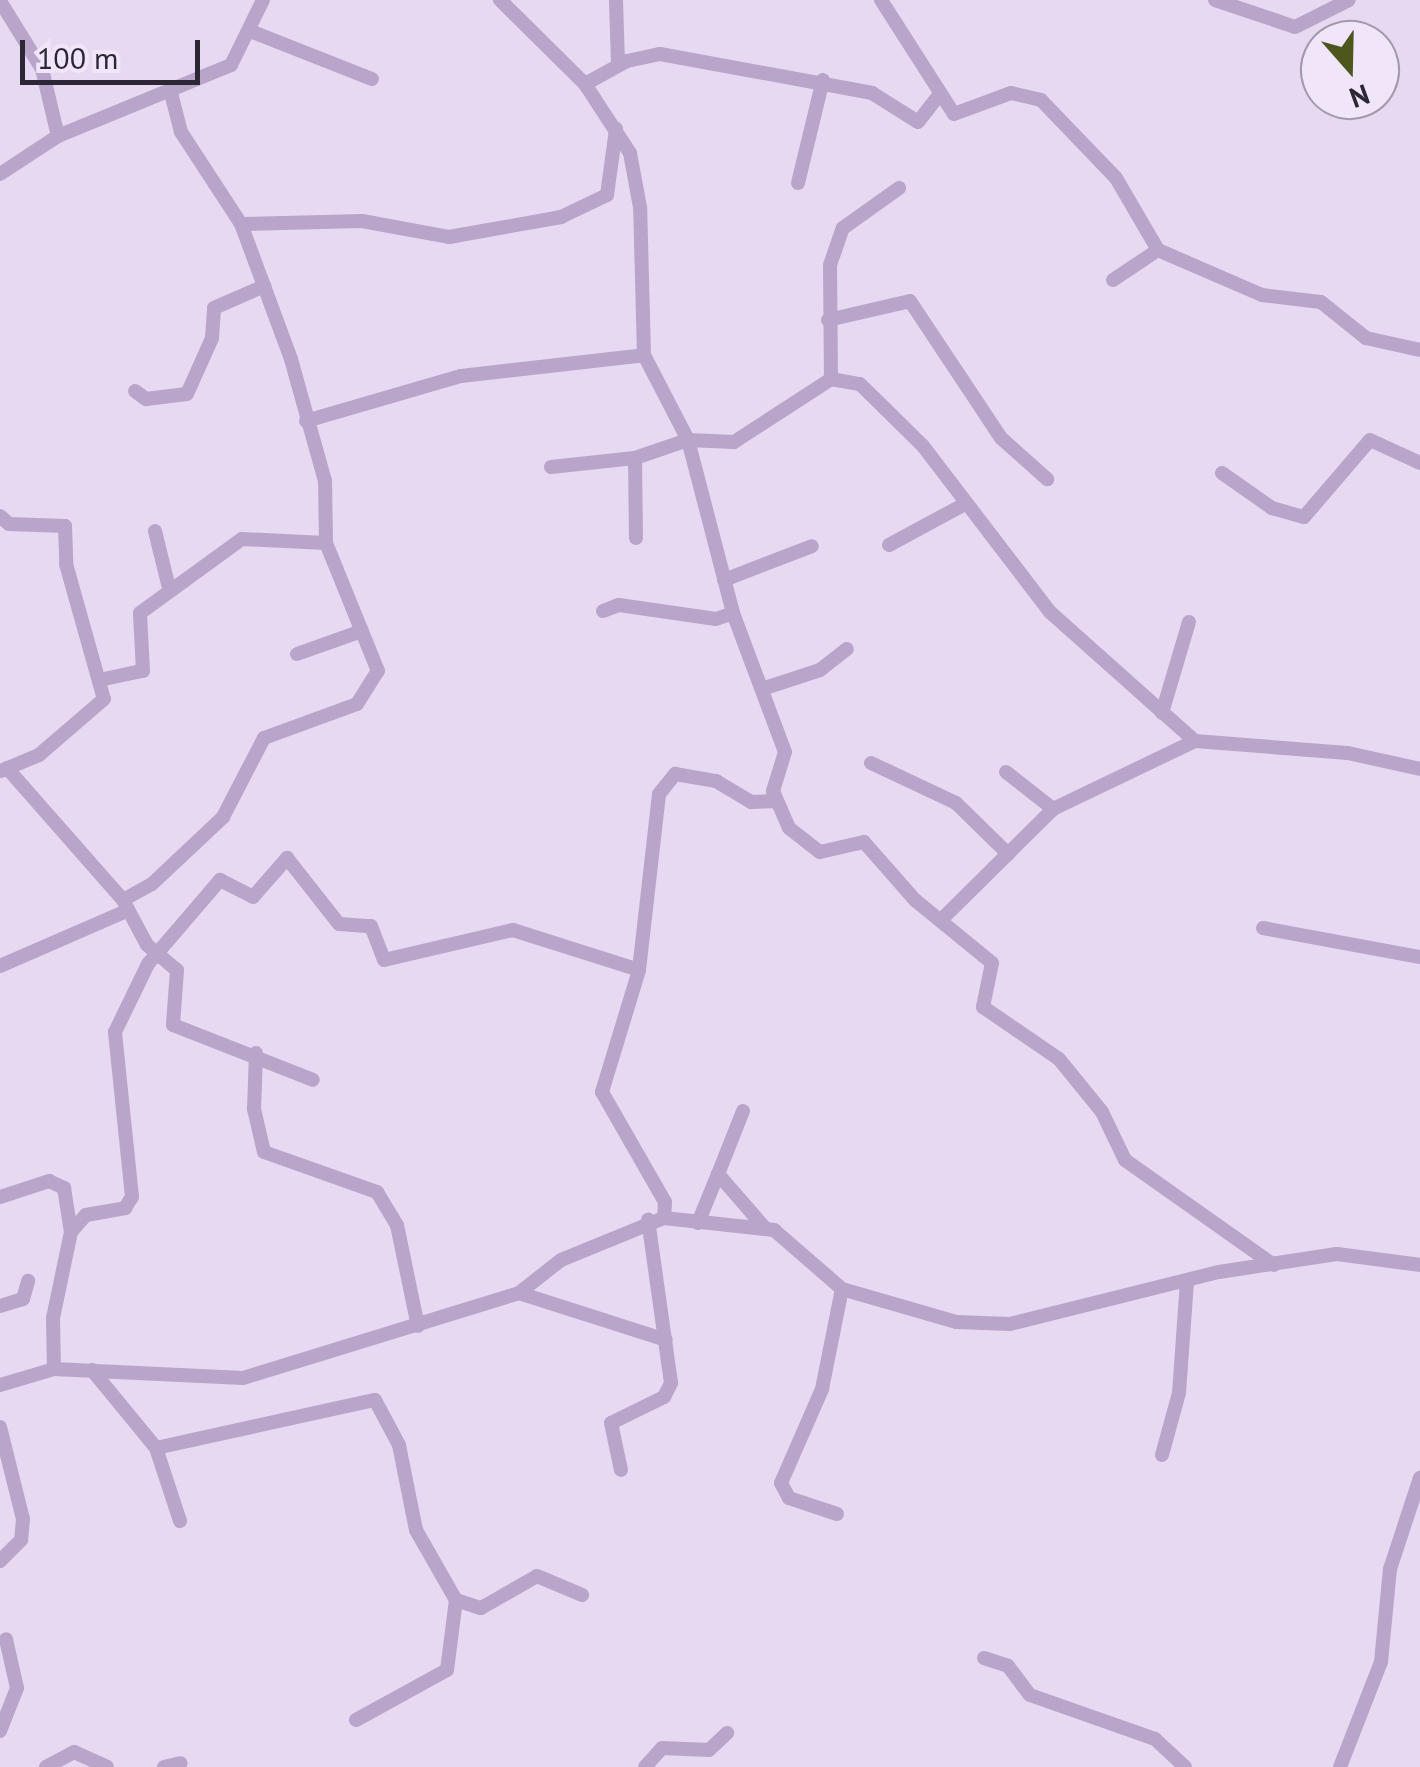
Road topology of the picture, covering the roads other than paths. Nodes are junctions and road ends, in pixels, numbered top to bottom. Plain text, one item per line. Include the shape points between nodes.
1 (263, 0) edge
2 (616, 0) edge
3 (881, 0) edge
4 (1215, 0) edge
5 (1350, 0) edge
6 (0, 1) edge
7 (503, 4) edge
8 (250, 31) junction
9 (618, 64) junction
10 (372, 79) dead end
11 (824, 80) junction
12 (585, 84) junction
13 (172, 94) junction
14 (938, 96) junction
15 (616, 126) junction
16 (58, 136) junction
17 (0, 174) edge
18 (798, 183) dead end
19 (898, 188) dead end
20 (240, 224) junction
21 (1158, 250) junction
22 (1113, 280) dead end
23 (264, 286) junction
24 (828, 320) junction
25 (645, 347) junction
26 (1420, 350) edge
27 (831, 379) junction
28 (135, 391) dead end
29 (306, 421) junction
30 (688, 440) junction
31 (634, 458) junction
32 (1420, 463) edge
33 (551, 467) dead end
34 (1222, 473) dead end
35 (1048, 479) dead end
36 (964, 505) junction
37 (0, 516) edge
38 (155, 531) dead end
39 (636, 538) dead end
40 (326, 542) junction
41 (889, 544) dead end
42 (812, 546) dead end
43 (724, 580) junction
44 (169, 588) junction
45 (603, 611) dead end
46 (733, 613) junction
47 (1188, 622) dead end
48 (362, 631) junction
49 (847, 649) dead end
50 (297, 654) dead end
51 (104, 679) junction
52 (765, 688) junction
53 (1162, 713) junction
54 (1194, 740) junction
55 (872, 763) dead end
56 (1420, 769) edge
57 (4, 770) edge
58 (1006, 772) dead end
59 (775, 801) junction
60 (1053, 809) junction
61 (1008, 854) junction
62 (124, 906) junction
63 (942, 920) junction
64 (1262, 928) dead end
65 (158, 956) junction
66 (1420, 957) edge
67 (0, 966) edge
68 (639, 970) junction
69 (256, 1052) junction
70 (313, 1080) dead end
71 (743, 1111) dead end
72 (718, 1174) junction
73 (0, 1197) edge
74 (664, 1218) junction
75 (648, 1220) junction
76 (698, 1223) junction
77 (764, 1227) junction
78 (71, 1232) junction
79 (1274, 1265) junction
80 (1420, 1265) edge
81 (1187, 1281) junction
82 (28, 1282) dead end
83 (842, 1289) junction
84 (519, 1294) junction
85 (0, 1306) edge
86 (418, 1326) junction
87 (666, 1340) junction
88 (54, 1368) junction
89 (91, 1370) junction
90 (0, 1385) edge
91 (0, 1427) edge
92 (156, 1448) junction
93 (1162, 1454) dead end
94 (621, 1470) dead end
95 (1420, 1478) edge
96 (838, 1514) dead end
97 (180, 1521) dead end
98 (0, 1561) edge
99 (582, 1595) dead end
100 (456, 1600) junction
101 (6, 1639) dead end
102 (984, 1658) dead end
103 (356, 1720) dead end
104 (0, 1731) edge
105 (727, 1732) dead end
106 (181, 1762) dead end
107 (1345, 1765) edge
108 (46, 1767) edge
109 (107, 1767) edge
110 (164, 1767) edge
111 (644, 1767) edge
112 (1184, 1767) edge

1 - 8 street
2 - 9 street
3 - 14 street
4 - 5 street via 1295,27
6 - 16 street via 42,69
7 - 12 street
8 - 10 street
8 - 13 street via 231,65
9 - 11 street via 660,54
9 - 12 street
11 - 14 street via 872,93 918,122
11 - 18 street
12 - 15 street
13 - 16 street
13 - 20 street via 181,132
14 - 21 street via 958,115 1003,94 1041,100 1116,178
15 - 20 street via 606,195 561,217 449,238 362,221
15 - 25 street via 638,177
16 - 17 street
19 - 24 street via 843,228 830,266
20 - 23 street
21 - 22 street
21 - 26 street via 1262,295 1321,302 1366,338
23 - 28 street via 214,308 212,338 187,394 146,399
23 - 29 street
24 - 27 street
24 - 35 street via 910,301 1001,438
25 - 29 street via 472,374
25 - 30 street
27 - 30 street via 747,438
27 - 36 street via 860,384 883,404
29 - 40 street via 325,481
30 - 31 street
30 - 43 street
31 - 33 street
31 - 39 street
32 - 34 street via 1370,440 1304,517 1272,508
36 - 41 street
36 - 53 street via 1050,612
37 - 51 street via 9,524 66,526 66,564
38 - 44 street
40 - 44 street via 251,536
40 - 48 street
42 - 43 street
43 - 46 street
44 - 51 street via 140,613 148,666
45 - 46 street via 640,606 716,619
46 - 52 street
47 - 53 street
48 - 50 street
48 - 62 street via 376,683 357,704 264,738 223,817
49 - 52 street via 820,670
51 - 57 street via 104,699 91,718
52 - 59 street via 786,758
53 - 54 street
54 - 56 street via 1348,753
54 - 60 street
55 - 61 street via 956,803
57 - 62 street
58 - 60 street
59 - 63 street via 807,848 826,852 860,840
59 - 68 street via 756,804 716,782 671,775 660,794
60 - 61 street
61 - 63 street
62 - 65 street
62 - 67 street
63 - 79 street via 992,964 984,1006 1060,1059 1102,1112 1125,1160
64 - 66 street
65 - 68 street via 217,882 252,897 282,858 339,924 371,926 384,960 513,930
65 - 69 street via 180,976 173,1024
65 - 78 street via 115,1032 132,1197 126,1208 86,1214
68 - 74 street via 602,1092 665,1202
69 - 70 street
69 - 86 street via 254,1109 266,1156 376,1192 397,1225
71 - 72 street
72 - 76 street
72 - 77 street
73 - 78 street via 60,1182
74 - 75 street
74 - 76 street
75 - 84 street via 561,1260
75 - 87 street
76 - 77 street
77 - 83 street via 789,1238
78 - 88 street via 52,1318
79 - 80 street via 1337,1254
79 - 81 street
81 - 83 street via 1010,1324 907,1314
81 - 93 street via 1179,1393
82 - 85 street via 23,1299
83 - 96 street via 822,1389 781,1484 789,1498
84 - 86 street
84 - 87 street
86 - 89 street via 244,1378
87 - 94 street via 667,1394 611,1423
88 - 89 street
88 - 90 street
89 - 92 street
91 - 98 street via 23,1519 21,1540
92 - 97 street
92 - 100 street via 380,1403 399,1445 416,1530
95 - 107 street via 1390,1570 1381,1662
99 - 100 street via 537,1576 481,1608
100 - 103 street via 446,1630 447,1670
101 - 104 street via 18,1688
102 - 112 street via 1008,1666 1030,1695 1154,1740
105 - 111 street via 709,1750 662,1748
106 - 110 street
108 - 109 street via 74,1752

